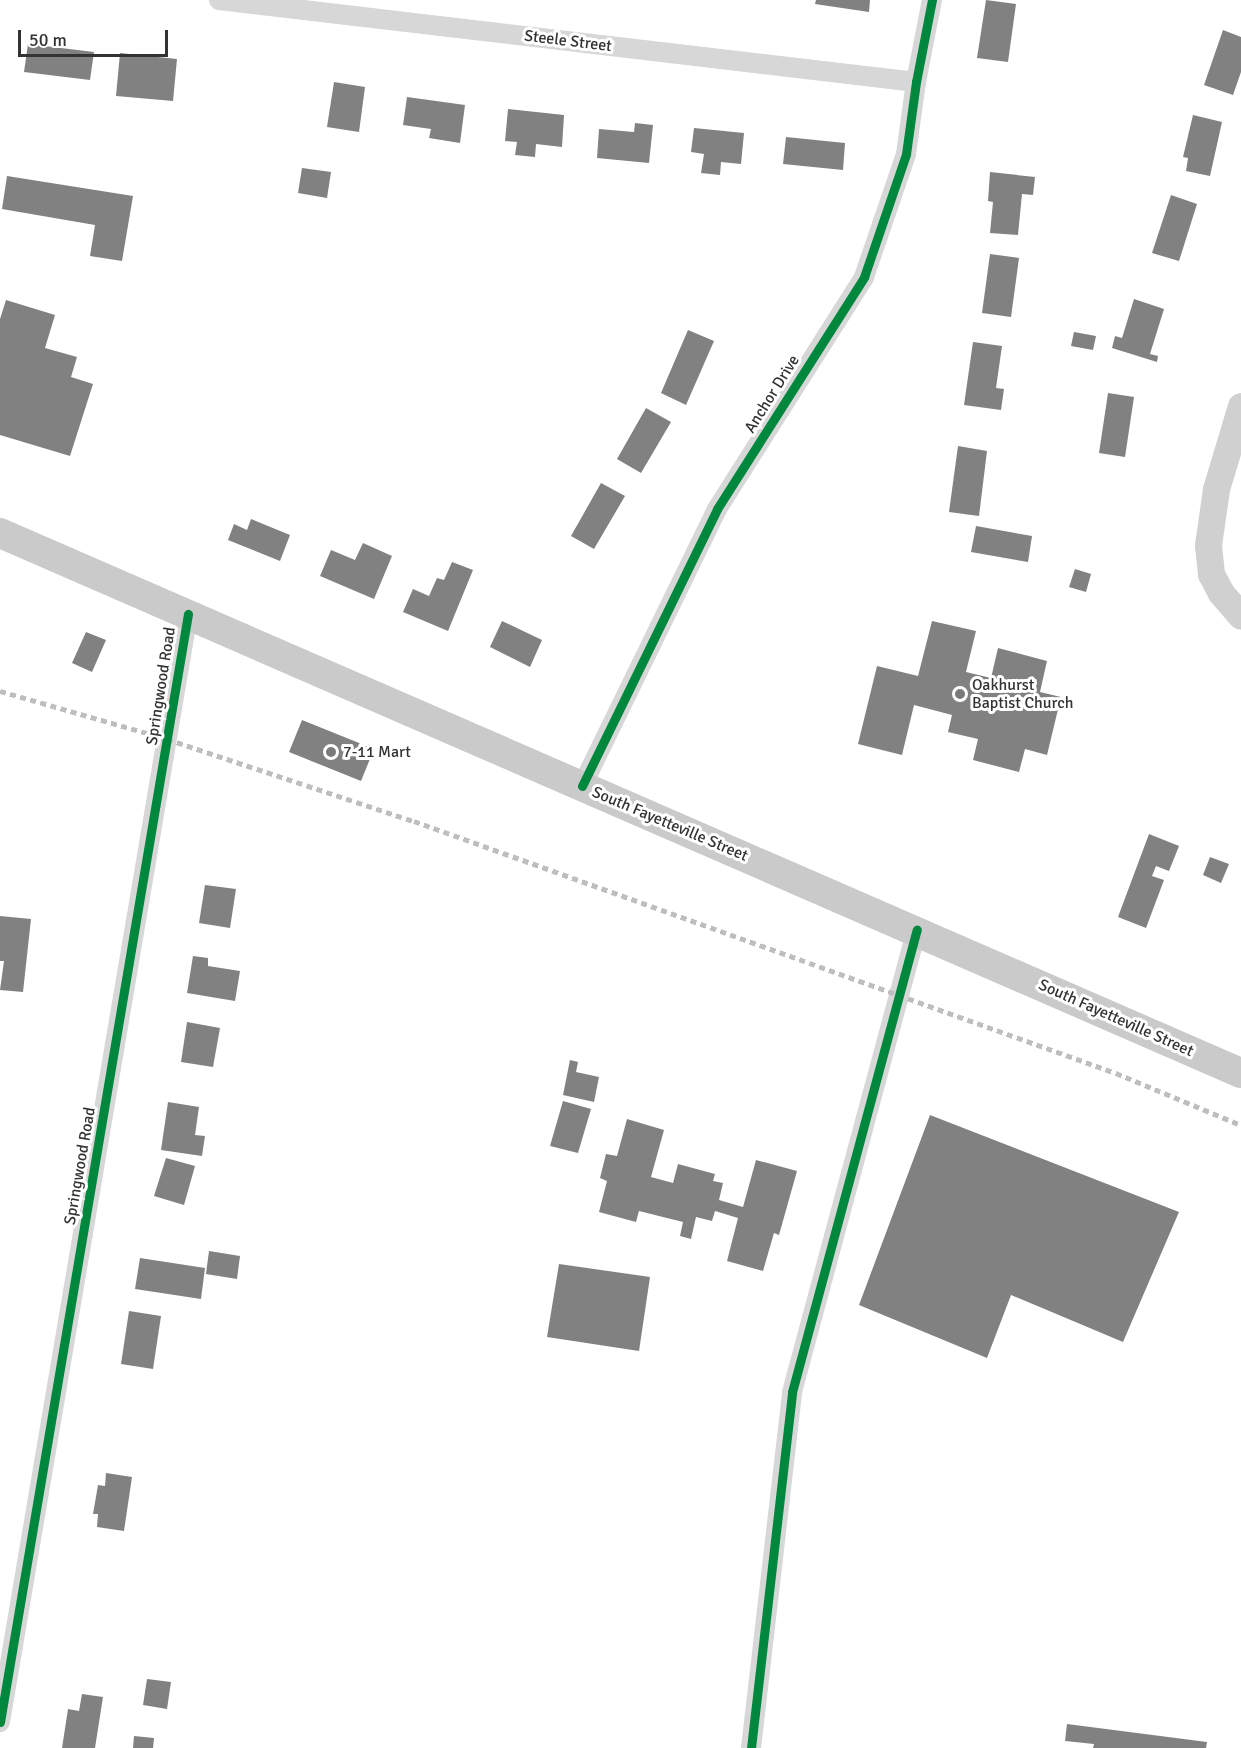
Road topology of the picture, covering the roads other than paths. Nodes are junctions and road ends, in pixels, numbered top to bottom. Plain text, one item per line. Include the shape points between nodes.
1 (219, 0) edge
2 (932, 0) edge
3 (916, 82) junction
4 (1241, 406) edge
5 (0, 532) edge
6 (188, 614) junction
7 (1241, 616) edge
8 (582, 786) junction
9 (916, 930) junction
10 (1240, 1071) edge
11 (0, 1722) edge
12 (752, 1748) edge

1 - 3 street, Steele Street
2 - 3 street, Anchor Drive
3 - 8 street, Anchor Drive via 906,154 864,277 717,509
4 - 7 street via 1216,489 1208,545 1211,574
5 - 6 main road, South Fayetteville Street
6 - 8 main road, South Fayetteville Street
6 - 11 street, Springwood Road
8 - 9 main road, South Fayetteville Street
9 - 10 main road, South Fayetteville Street
9 - 12 street via 792,1392

